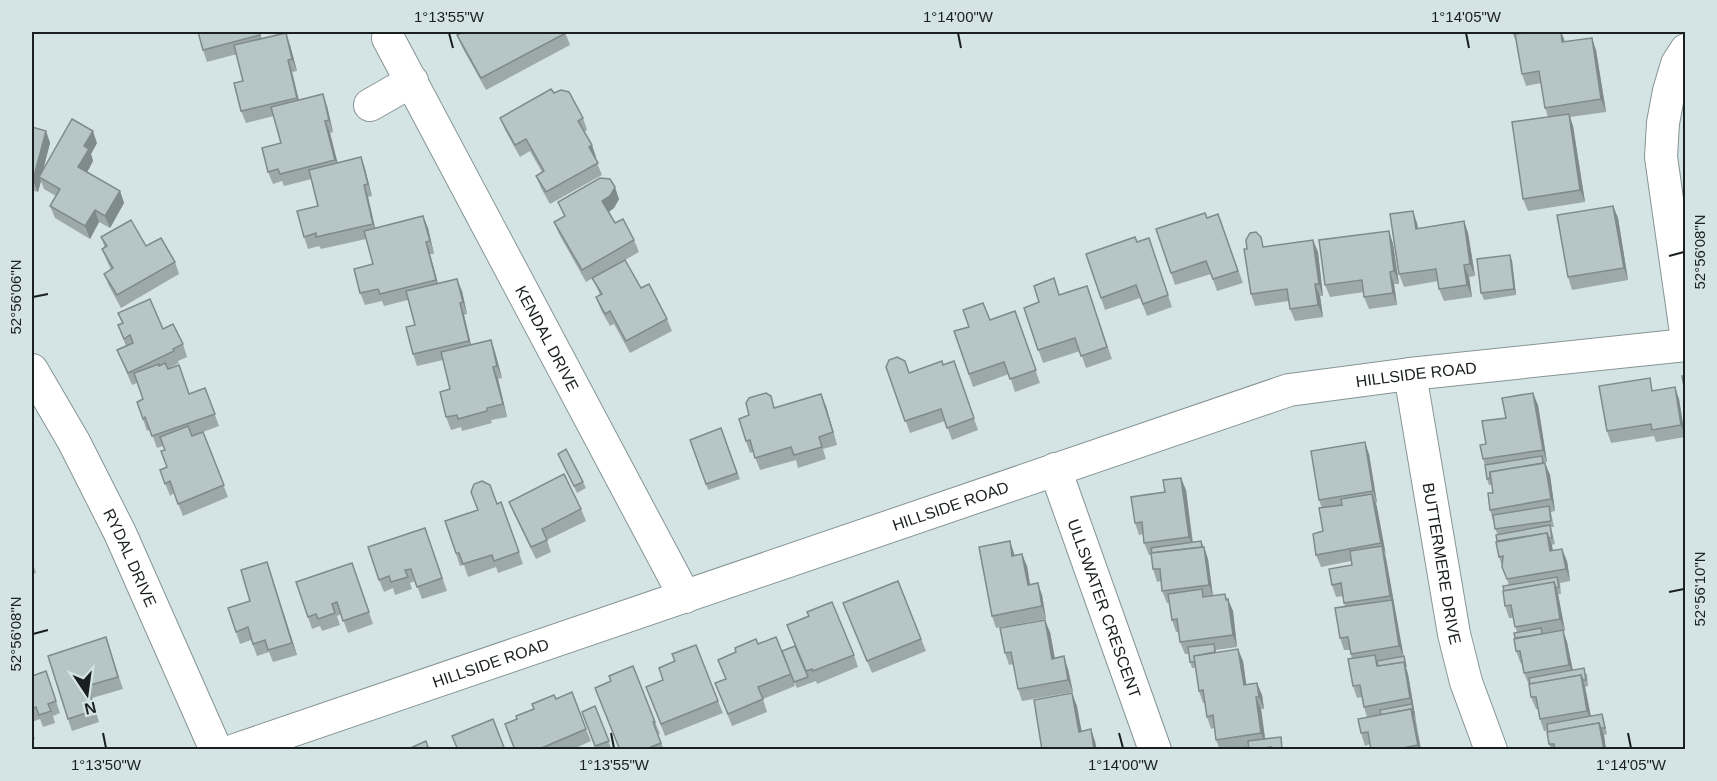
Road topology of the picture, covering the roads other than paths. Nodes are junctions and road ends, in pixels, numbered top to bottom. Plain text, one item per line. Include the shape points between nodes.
1 (388, 38) dead end
2 (1686, 50) edge
3 (412, 81) junction
4 (370, 105) dead end
5 (1686, 333) edge
6 (1686, 345) edge
7 (32, 370) edge
8 (1410, 374) junction
9 (1055, 469) junction
10 (685, 597) junction
11 (216, 750) edge
12 (235, 750) edge
13 (1155, 750) edge
14 (1491, 750) edge

1 - 3 street, KENDAL DRIVE
2 - 5 street via 1677,64 1669,92 1661,157
3 - 4 street
3 - 10 street, KENDAL DRIVE
6 - 8 street, HILLSIDE ROAD
7 - 11 street, RYDAL DRIVE via 120,533
8 - 9 street, HILLSIDE ROAD via 1289,390
8 - 14 street, BUTTERMERE DRIVE via 1454,634 1466,682
9 - 10 street, HILLSIDE ROAD
9 - 13 street, ULLSWATER CRESCENT
10 - 12 street, HILLSIDE ROAD

